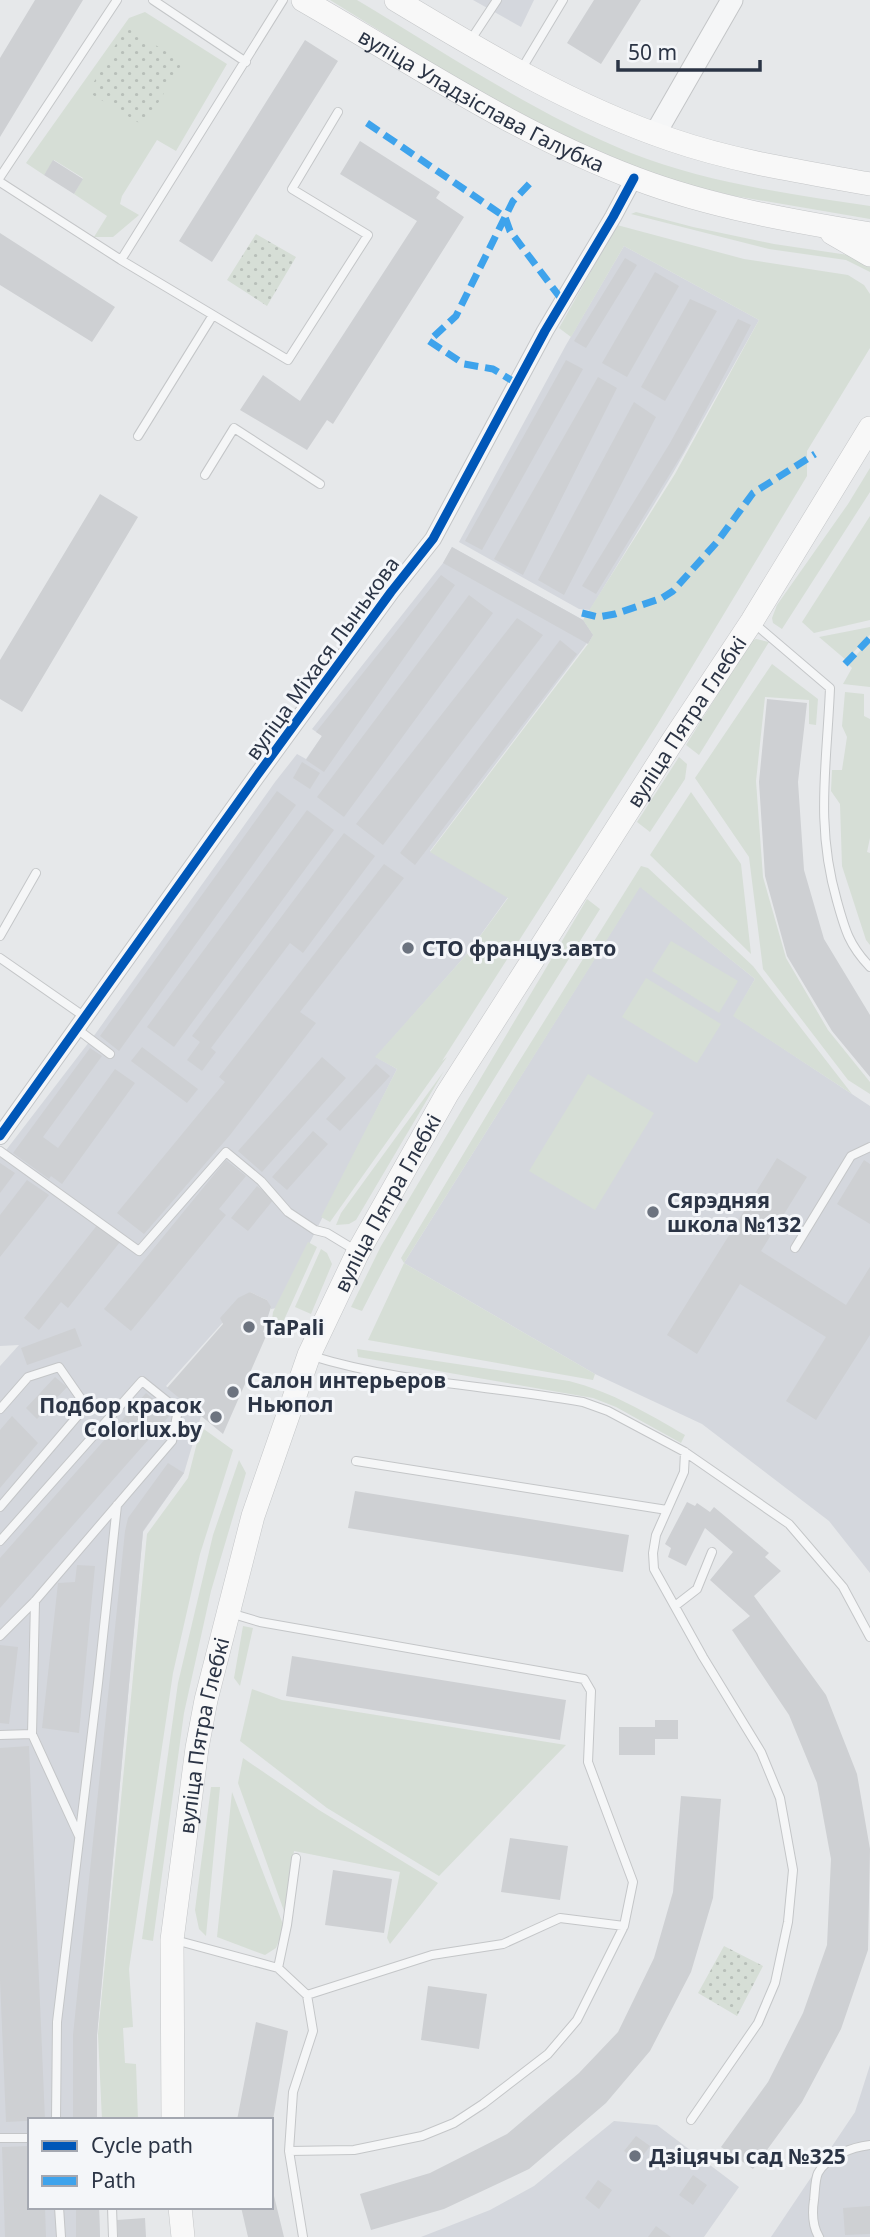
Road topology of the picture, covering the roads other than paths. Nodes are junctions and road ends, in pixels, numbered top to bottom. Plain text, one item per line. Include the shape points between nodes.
1 (117, 0) edge
2 (153, 0) edge
3 (283, 0) edge
4 (303, 0) edge
5 (396, 0) edge
6 (497, 0) edge
7 (563, 0) edge
8 (732, 0) edge
9 (469, 43) junction
10 (246, 62) junction
11 (520, 71) junction
12 (338, 112) dead end
13 (655, 134) junction
14 (634, 178) junction
15 (0, 180) edge
16 (870, 184) edge
17 (821, 226) junction
18 (870, 234) edge
19 (870, 255) edge
20 (121, 260) junction
21 (213, 315) junction
22 (870, 428) edge
23 (138, 436) dead end
24 (205, 475) dead end
25 (320, 484) dead end
26 (752, 621) junction
27 (36, 873) dead end
28 (0, 936) edge
29 (0, 958) edge
30 (870, 967) edge
31 (81, 1023) junction
32 (110, 1054) dead end
33 (0, 1136) edge
34 (870, 1147) edge
35 (0, 1151) edge
36 (794, 1248) dead end
37 (358, 1252) junction
38 (309, 1355) junction
39 (0, 1409) edge
40 (685, 1452) junction
41 (356, 1461) dead end
42 (117, 1505) junction
43 (0, 1507) edge
44 (667, 1510) junction
45 (0, 1541) edge
46 (712, 1552) dead end
47 (35, 1601) junction
48 (675, 1606) junction
49 (228, 1613) junction
50 (0, 1636) edge
51 (870, 1637) edge
52 (32, 1734) junction
53 (0, 1735) edge
54 (79, 1838) junction
55 (296, 1858) dead end
56 (624, 1926) junction
57 (172, 1940) junction
58 (278, 1968) junction
59 (307, 1995) junction
60 (56, 2118) edge
61 (173, 2118) edge
62 (691, 2120) dead end
63 (0, 2138) edge
64 (28, 2138) edge
65 (870, 2146) edge
66 (289, 2151) junction
67 (59, 2209) edge
68 (112, 2209) edge
69 (180, 2209) edge
70 (61, 2237) edge
71 (113, 2237) edge
72 (183, 2237) edge
73 (303, 2237) edge
74 (819, 2237) edge

1 - 15 lane
2 - 10 lane
3 - 10 lane
4 - 14 main road, вуліца Уладзіслава Галубка via 499,116
5 - 9 main road, вуліца Уладзіслава Галубка
6 - 9 lane
7 - 11 lane
8 - 13 street
9 - 11 main road, вуліца Уладзіслава Галубка
10 - 20 lane
11 - 13 main road, вуліца Уладзіслава Галубка
12 - 21 lane via 292,189 368,235 288,360
13 - 16 main road, вуліца Уладзіслава Галубка via 749,161
14 - 17 main road, вуліца Уладзіслава Галубка
14 - 31 street, вуліца Міхася Лынькова via 433,539
15 - 20 lane
17 - 18 main road, вуліца Уладзіслава Галубка
17 - 19 main road
20 - 21 lane
21 - 23 lane
22 - 26 main road, вуліца Пятра Глебкі
24 - 25 lane via 234,428
26 - 30 lane via 830,688 823,791 825,850 845,930 854,950
26 - 37 main road, вуліца Пятра Глебкі via 447,1094
27 - 28 lane
29 - 31 lane
31 - 32 lane
31 - 33 street, вуліца Міхася Лынькова
34 - 36 lane via 851,1156
35 - 37 lane via 139,1251 226,1152 261,1181 288,1212
37 - 38 main road, вуліца Пятра Глебкі
38 - 40 lane via 399,1375 583,1402
38 - 49 main road, вуліца Пятра Глебкі via 253,1516
39 - 43 lane via 28,1377 59,1367 86,1406
40 - 44 lane via 684,1472
40 - 51 lane via 789,1524 843,1587
41 - 44 lane
42 - 45 lane via 172,1441 178,1410 142,1381
42 - 47 lane
42 - 54 lane
44 - 48 lane via 656,1535 654,1569
46 - 48 lane via 697,1589
47 - 50 lane
47 - 52 lane
48 - 62 lane via 761,1752 780,1798 793,1870 788,1922 771,1993 758,2023
49 - 56 lane via 584,1679 591,1691 589,1762 633,1882
49 - 57 main road, вуліца Пятра Глебкі via 197,1748
52 - 53 lane
52 - 54 lane
54 - 60 lane via 57,2022
55 - 58 lane
56 - 59 lane via 560,1918 503,1944 432,1955
56 - 66 lane via 577,2020 548,2054 483,2104 422,2136 354,2150
57 - 58 lane
57 - 61 main road, вуліца Пятра Глебкі
58 - 59 lane
59 - 66 lane via 313,2031 293,2092
63 - 64 lane
65 - 74 lane via 836,2156 818,2172 813,2228
66 - 73 lane
67 - 70 lane
68 - 71 lane
69 - 72 main road

